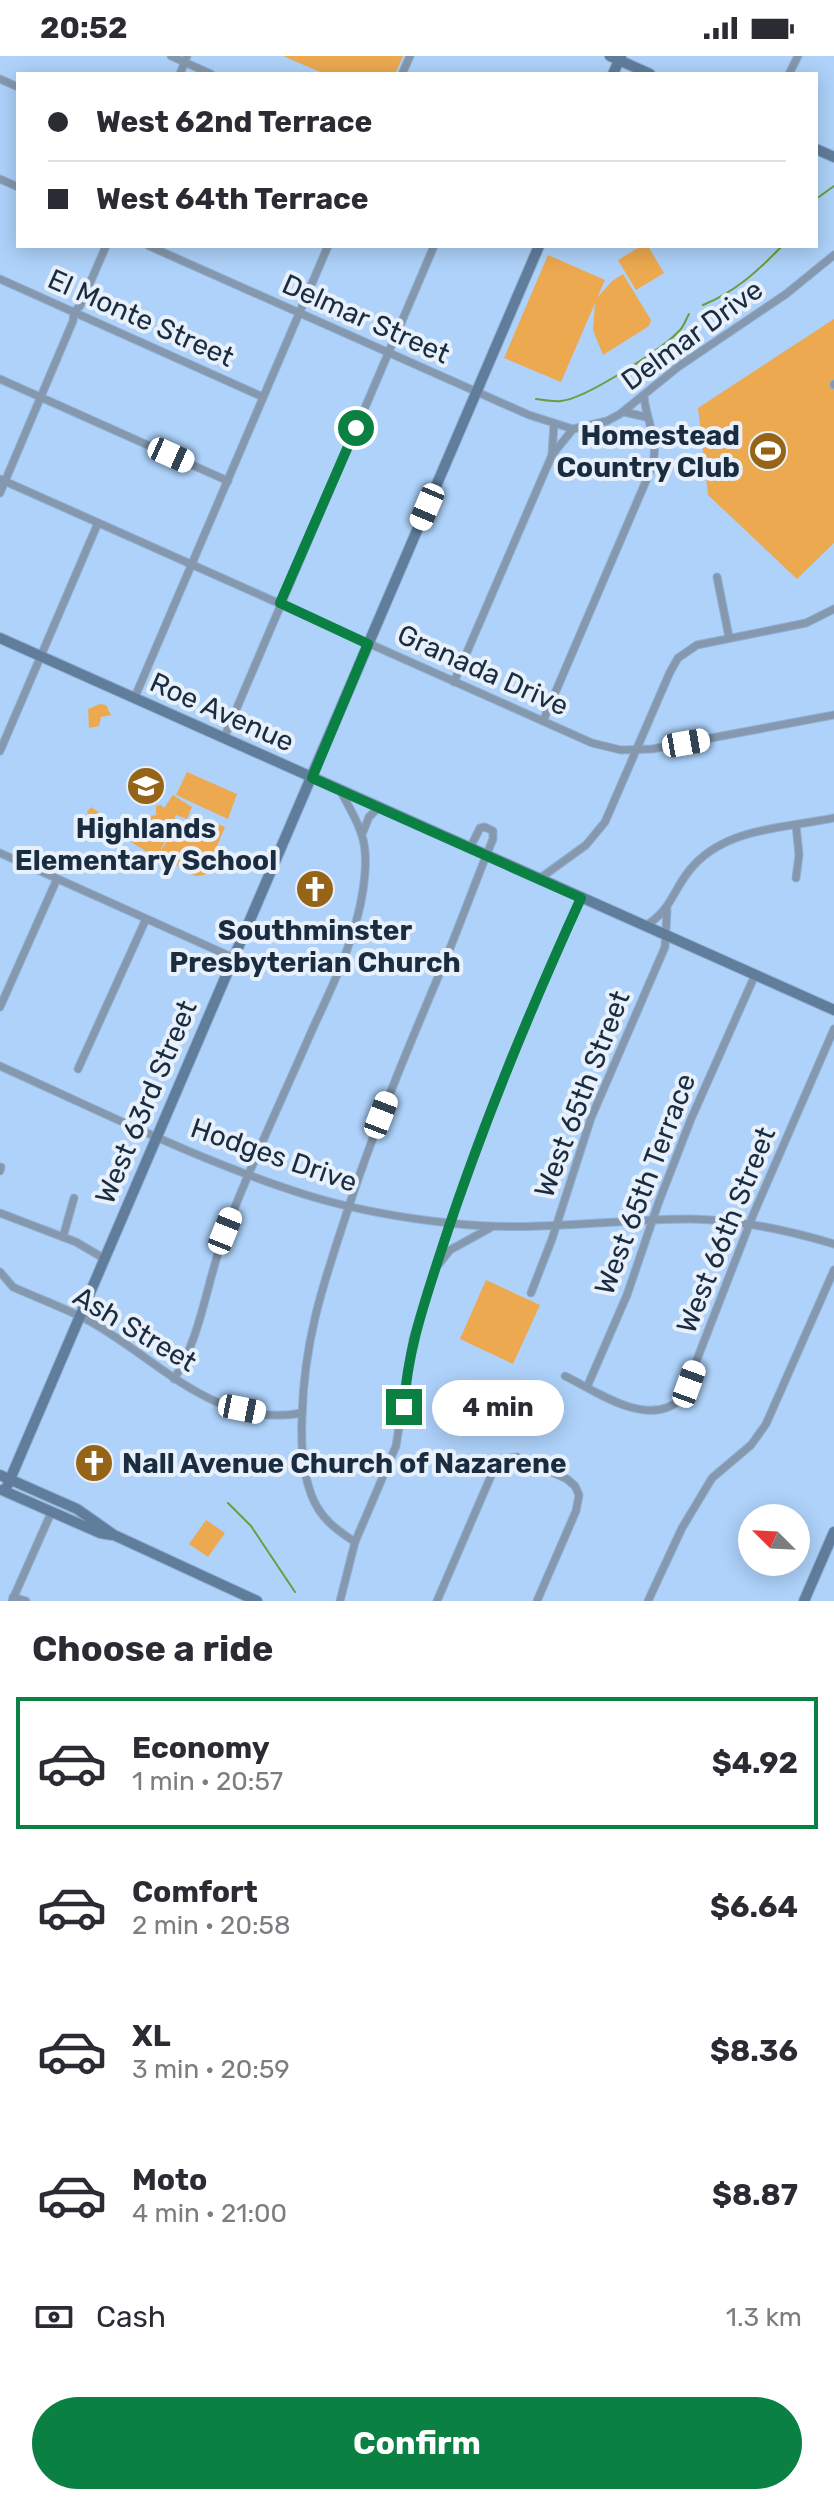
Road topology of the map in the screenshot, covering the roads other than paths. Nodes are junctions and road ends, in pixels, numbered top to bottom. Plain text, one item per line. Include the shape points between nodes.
1 (171, 56) edge
2 (617, 57) edge
3 (186, 59) edge
4 (208, 72) edge
5 (646, 72) edge
6 (105, 248) edge
7 (153, 248) edge
8 (327, 248) edge
9 (433, 248) edge
10 (538, 248) edge
11 (834, 255) edge
12 (0, 279) edge
13 (74, 312) junction
14 (299, 313) junction
15 (388, 353) junction
16 (0, 379) edge
17 (477, 393) junction
18 (644, 396) junction
19 (41, 397) junction
20 (263, 397) junction
21 (624, 412) junction
22 (646, 417) junction
23 (554, 424) junction
24 (573, 429) junction
25 (552, 455) junction
26 (2, 480) edge
27 (228, 481) junction
28 (0, 493) edge
29 (98, 523) junction
30 (192, 564) junction
31 (717, 577) dead end
32 (280, 603) junction
33 (834, 609) edge
34 (729, 637) junction
35 (0, 638) edge
36 (368, 644) junction
37 (41, 656) junction
38 (454, 682) junction
39 (134, 699) junction
40 (834, 715) edge
41 (543, 721) junction
42 (224, 738) junction
43 (636, 749) junction
44 (0, 751) edge
45 (312, 778) junction
46 (341, 792) junction
47 (378, 808) junction
48 (834, 818) edge
49 (796, 825) junction
50 (363, 832) junction
51 (470, 848) junction
52 (0, 853) edge
53 (486, 855) junction
54 (562, 863) junction
55 (796, 878) dead end
56 (57, 879) junction
57 (539, 879) junction
58 (559, 888) junction
59 (581, 898) junction
60 (667, 910) junction
61 (146, 919) junction
62 (645, 926) junction
63 (667, 936) junction
64 (234, 958) junction
65 (755, 975) junction
66 (0, 1007) edge
67 (834, 1010) edge
68 (834, 1029) edge
69 (0, 1066) edge
70 (78, 1069) dead end
71 (157, 1136) junction
72 (248, 1174) junction
73 (74, 1198) dead end
74 (349, 1206) junction
75 (0, 1213) edge
76 (653, 1220) junction
77 (450, 1223) junction
78 (750, 1224) junction
79 (557, 1225) junction
80 (493, 1227) junction
81 (63, 1237) junction
82 (834, 1244) edge
83 (105, 1259) junction
84 (435, 1269) junction
85 (834, 1270) edge
86 (0, 1272) edge
87 (531, 1293) dead end
88 (80, 1317) junction
89 (565, 1376) dead end
90 (174, 1379) junction
91 (587, 1387) junction
92 (302, 1413) junction
93 (5, 1477) edge
94 (2, 1490) edge
95 (51, 1513) junction
96 (834, 1532) edge
97 (114, 1535) junction
98 (355, 1542) junction
99 (12, 1599) edge
100 (26, 1601) edge
101 (257, 1601) edge
102 (340, 1601) edge
103 (437, 1601) edge
104 (537, 1601) edge
105 (648, 1601) edge
106 (804, 1601) edge

1 - 3 street
2 - 5 main road
3 - 4 street
6 - 13 street
7 - 14 street, Delmar Street
8 - 14 street
9 - 15 street
10 - 17 main road, West 63rd Street
11 - 18 street, Delmar Drive
12 - 13 street, El Monte Street
13 - 19 street
13 - 20 street, El Monte Street
14 - 15 street, Delmar Street
14 - 20 street
15 - 17 street, Delmar Street
15 - 32 street
16 - 19 street
17 - 23 street, Delmar Drive
17 - 36 main road, West 63rd Street
18 - 21 street, Delmar Drive
18 - 22 street
19 - 26 street
19 - 27 street
20 - 27 street
21 - 22 street
21 - 24 street, Delmar Drive
22 - 41 street via 654,434 652,467
23 - 24 street, Delmar Drive
23 - 25 street
24 - 25 street
25 - 38 street
26 - 28 street
26 - 29 street, Granada Drive
27 - 30 street
29 - 30 street, Granada Drive
29 - 37 street
30 - 32 street, Granada Drive
30 - 39 street
31 - 34 street
32 - 36 street, Granada Drive
32 - 42 street
33 - 34 street via 806,623
34 - 43 street via 697,645 678,658
35 - 37 main road, Roe Avenue
36 - 38 street, Granada Drive
36 - 45 main road, West 63rd Street
37 - 39 main road, Roe Avenue
37 - 44 street
38 - 41 street, Granada Drive
39 - 42 main road, Roe Avenue
40 - 43 street, Granada Drive
41 - 43 street, Granada Drive via 592,743
42 - 45 main road, Roe Avenue
43 - 54 street via 597,833
45 - 46 main road, Roe Avenue
45 - 64 main road, West 63rd Street
46 - 47 main road, Roe Avenue
46 - 50 street
47 - 50 street
47 - 51 main road, Roe Avenue
48 - 49 street, West 65th Street
49 - 55 street
49 - 60 street, West 65th Street via 745,835 710,851 687,872
50 - 72 street via 365,874 357,916 335,979
51 - 53 main road, Roe Avenue
51 - 53 street via 478,830 488,828 494,834
52 - 56 street
53 - 57 main road, Roe Avenue
53 - 74 street
54 - 57 street
54 - 58 street
56 - 61 street
56 - 66 street
57 - 58 main road, Roe Avenue
58 - 59 main road, Roe Avenue
59 - 62 main road, Roe Avenue
59 - 77 street via 510,1060
60 - 62 street, West 65th Street
60 - 63 street, West 65th Street
61 - 64 street
61 - 70 street
62 - 63 main road, Roe Avenue
63 - 65 main road, Roe Avenue
63 - 79 street, West 65th Street via 591,1118
64 - 71 main road, West 63rd Street
65 - 67 main road, Roe Avenue
65 - 76 street, West 65th Terrace
68 - 78 street, West 66th Street
69 - 71 street, Hodges Drive
71 - 72 street, Hodges Drive
71 - 83 main road, West 63rd Street
72 - 74 street, Hodges Drive
72 - 90 street via 189,1350
73 - 81 street
74 - 77 street, Hodges Drive
74 - 92 street via 312,1321
75 - 81 street
76 - 78 street, Hodges Drive
76 - 79 street, Hodges Drive
76 - 91 street, West 65th Terrace
77 - 80 street, Hodges Drive
77 - 84 street
78 - 82 street, Hodges Drive
78 - 91 street, West 66th Street via 689,1384 677,1402 662,1410 644,1410
79 - 80 street, Hodges Drive
79 - 87 street, West 65th Street
80 - 84 street via 450,1250
81 - 83 street
83 - 88 main road, West 63rd Street
84 - 98 street via 413,1339 396,1446
85 - 105 street via 766,1424 751,1445 712,1478
86 - 88 street, Ash Street via 13,1287
88 - 90 street, Ash Street
88 - 93 main road, West 63rd Street
89 - 91 street
90 - 92 street, Ash Street via 242,1409
92 - 98 street via 302,1455 312,1497 333,1528
93 - 94 main road, West 63rd Street
93 - 97 main road via 77,1509
94 - 95 main road
95 - 97 main road
95 - 99 street
96 - 106 main road
97 - 101 main road
98 - 102 street
99 - 100 street
103 - 104 street via 499,1463 517,1457 575,1486 579,1501

